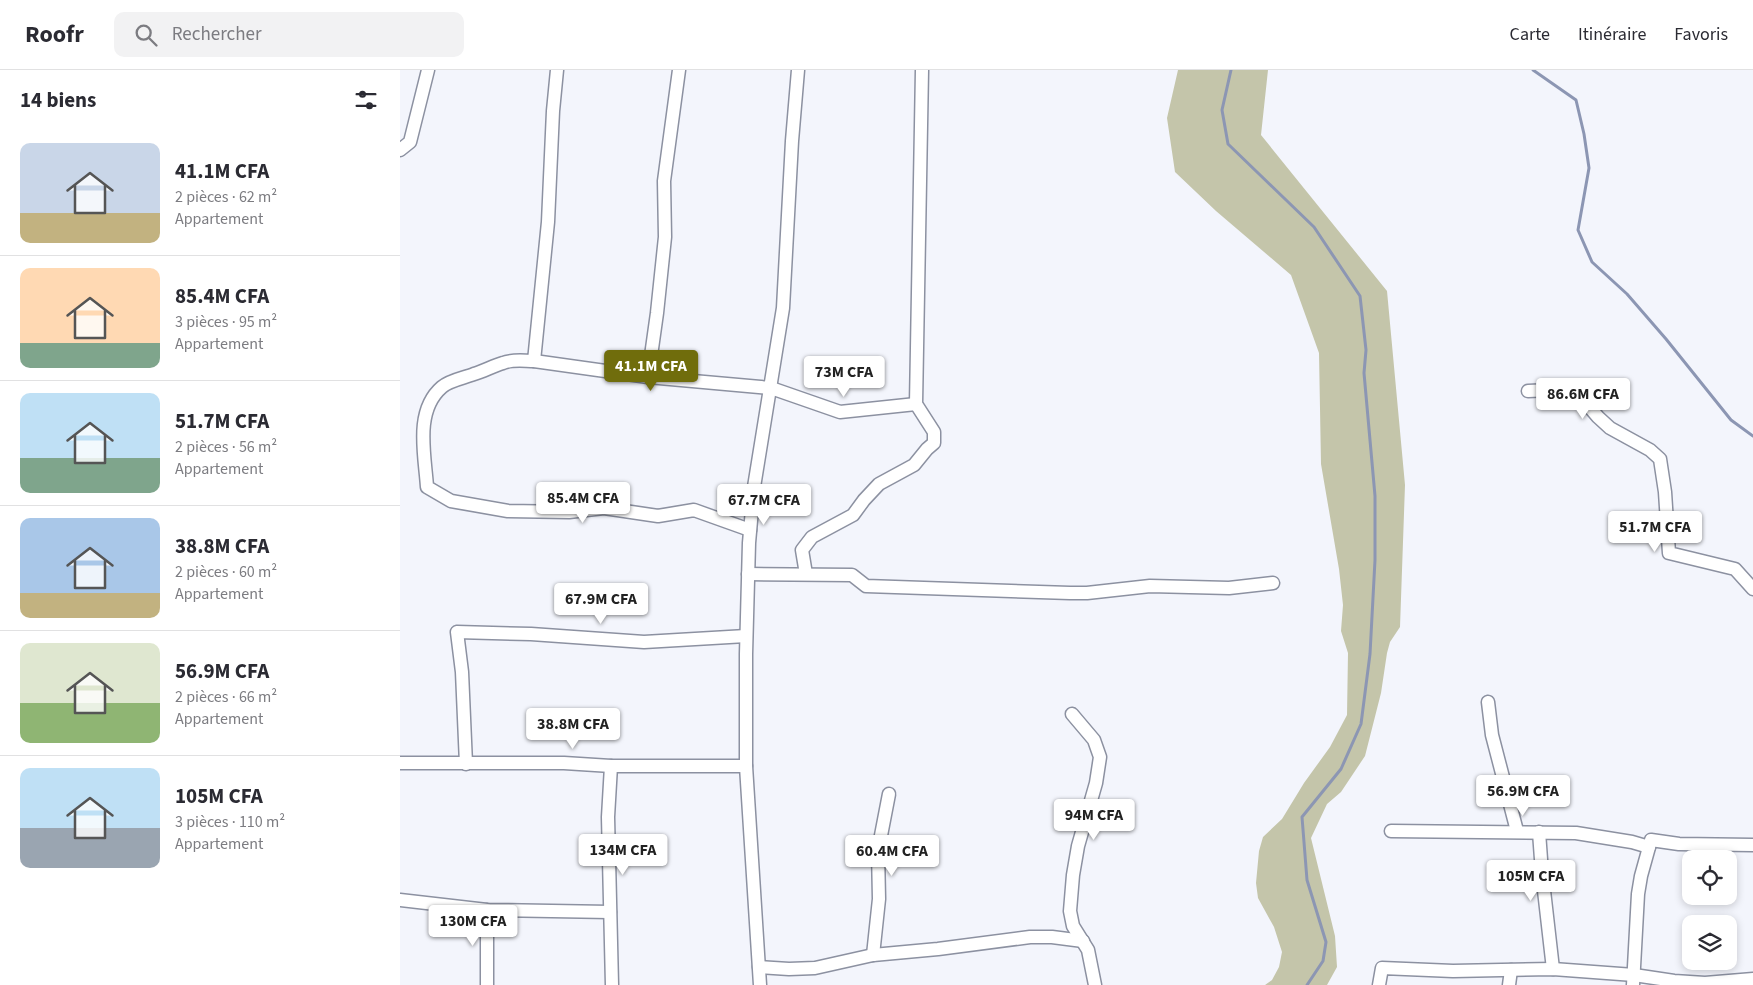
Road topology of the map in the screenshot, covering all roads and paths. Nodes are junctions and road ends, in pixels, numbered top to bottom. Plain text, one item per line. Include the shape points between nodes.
1 (428, 70) edge
2 (557, 70) edge
3 (679, 70) edge
4 (798, 70) edge
5 (922, 70) edge
6 (400, 150) edge
7 (534, 361) junction
8 (648, 377) junction
9 (771, 388) junction
10 (1528, 391) dead end
11 (916, 404) junction
12 (750, 530) junction
13 (748, 574) junction
14 (806, 574) junction
15 (1273, 583) dead end
16 (1753, 589) edge
17 (746, 636) junction
18 (1488, 702) dead end
19 (1072, 714) dead end
20 (400, 763) edge
21 (466, 764) junction
22 (611, 766) junction
23 (746, 766) junction
24 (889, 794) dead end
25 (1391, 831) dead end
26 (1517, 831) junction
27 (1539, 832) junction
28 (1753, 845) edge
29 (1649, 847) junction
30 (400, 900) edge
31 (487, 910) junction
32 (610, 912) junction
33 (1083, 941) junction
34 (873, 955) junction
35 (759, 967) junction
36 (1553, 969) junction
37 (1511, 970) junction
38 (1753, 979) edge
39 (1634, 980) edge
40 (1724, 984) edge
41 (487, 985) edge
42 (612, 985) edge
43 (760, 985) edge
44 (1095, 985) edge
45 (1379, 985) edge
46 (1509, 985) edge

1 - 6 street via 410,142
2 - 7 street
3 - 8 street via 664,181 665,237
4 - 9 street via 783,308
5 - 11 street
7 - 8 street
7 - 12 street via 503,363 452,381 436,394 424,418 427,487 451,501 508,511 570,512 604,508 658,516 694,510
8 - 9 street
9 - 11 street via 840,412
9 - 12 street
10 - 16 street via 1574,388 1610,428 1650,450 1660,459 1669,554 1735,569
11 - 14 street via 934,432 934,443 914,465 879,484 853,515 812,537 802,550
12 - 13 street
13 - 14 street
13 - 17 street
14 - 15 street via 854,575 866,586 1070,593 1150,586 1229,588
17 - 21 street via 644,642 457,632
17 - 23 street
18 - 26 street via 1492,735
19 - 33 street via 1094,740 1100,757 1071,888 1071,920
20 - 21 street
21 - 22 street
22 - 23 street
22 - 32 street via 608,817
23 - 35 street
24 - 34 street via 878,850 880,899
25 - 26 street
26 - 27 street
27 - 29 street via 1576,833
27 - 36 street
28 - 29 street via 1679,844 1651,840
29 - 39 street via 1638,894
30 - 31 street
31 - 32 street
31 - 41 street
32 - 42 street
33 - 34 street via 1030,937
33 - 44 street
34 - 35 street via 815,968
35 - 43 street
36 - 37 street
36 - 39 street
37 - 45 street via 1382,968
37 - 46 street
38 - 40 street
39 - 40 street

